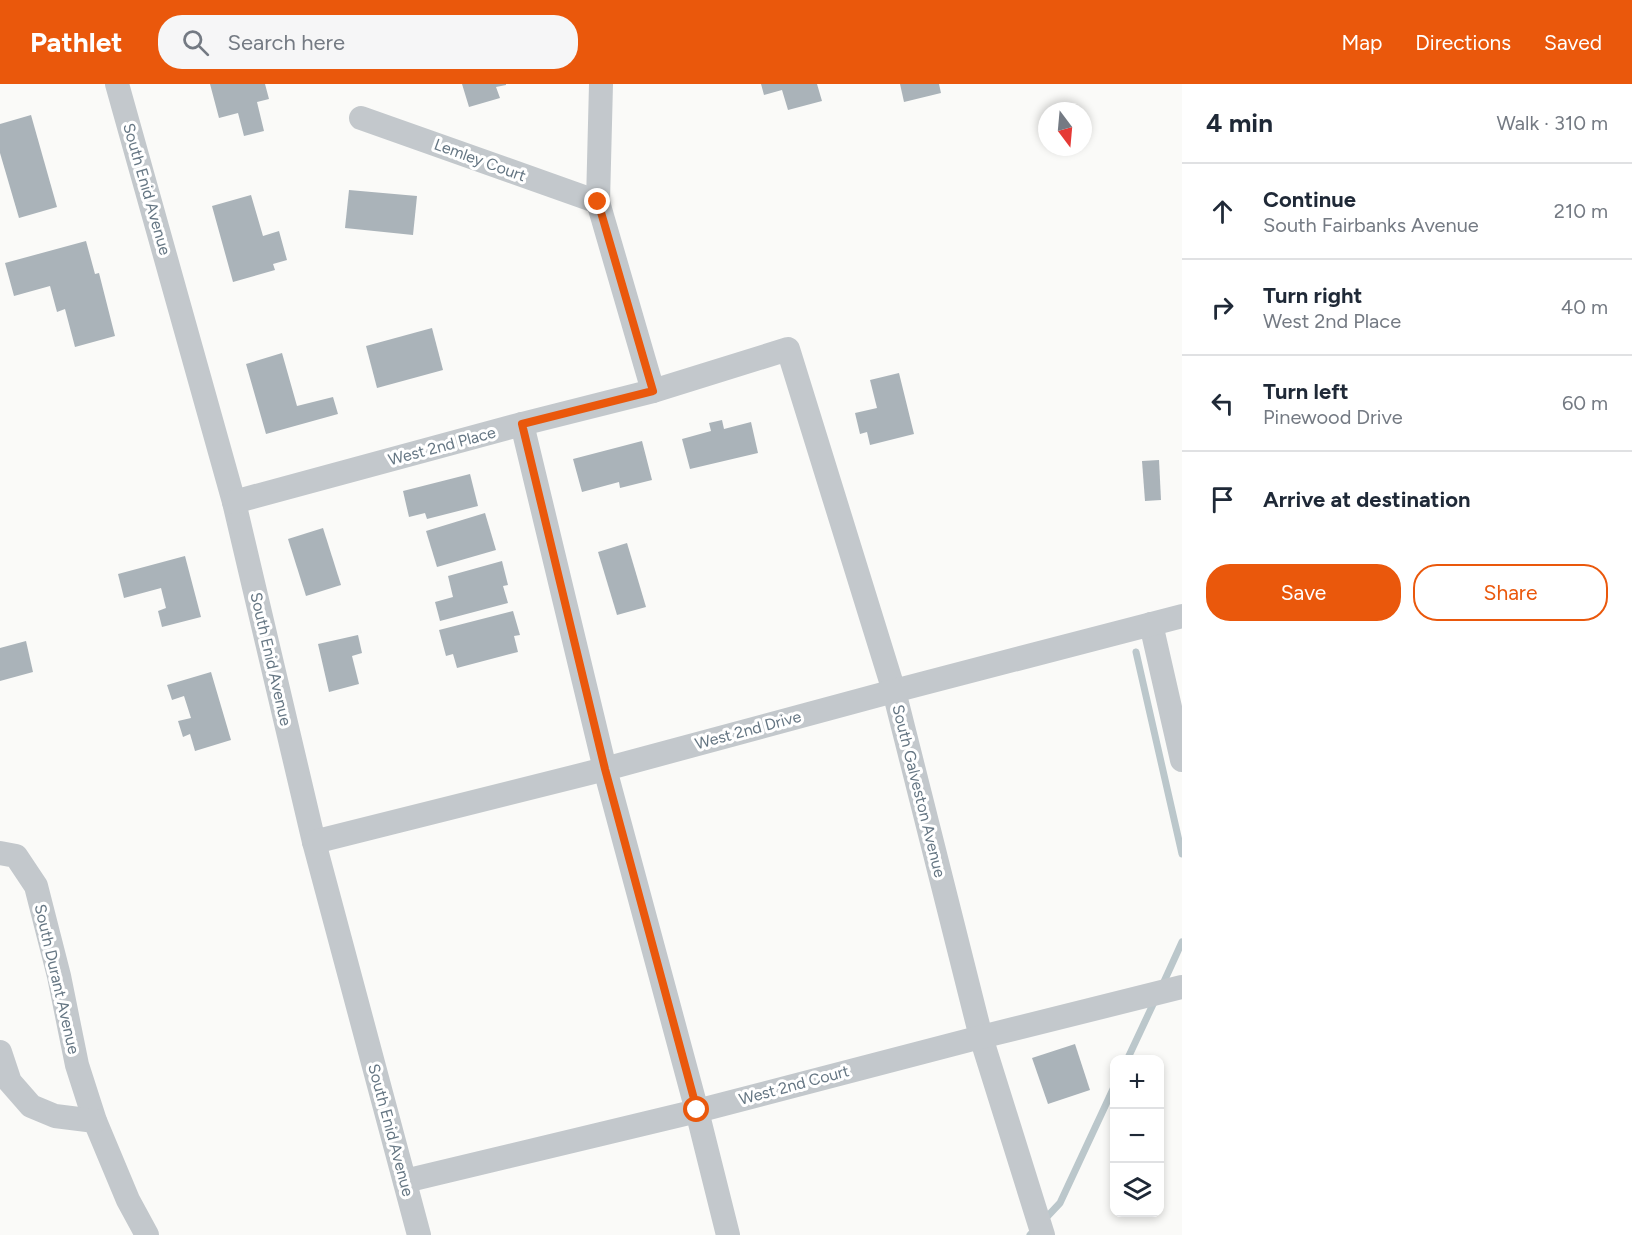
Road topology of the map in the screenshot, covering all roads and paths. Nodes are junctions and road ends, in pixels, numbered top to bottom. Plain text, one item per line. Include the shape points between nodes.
1 (117, 84) edge
2 (601, 84) edge
3 (362, 118) dead end
4 (598, 202) junction
5 (788, 349) joint
6 (653, 391) junction
7 (522, 424) junction
8 (234, 502) junction
9 (1182, 616) edge
10 (1151, 624) junction
11 (894, 691) junction
12 (1182, 760) edge
13 (605, 769) junction
14 (314, 842) junction
15 (0, 853) edge
16 (1172, 989) edge
17 (981, 1036) junction
18 (0, 1052) edge
19 (697, 1110) junction
20 (95, 1121) junction
21 (405, 1181) junction
22 (1041, 1230) edge
23 (147, 1235) edge
24 (419, 1235) edge
25 (728, 1235) edge

1 - 8 street, South Enid Avenue
2 - 4 street
3 - 4 street, Lemley Court
4 - 6 street
5 - 6 street, West 2nd Place
5 - 11 street, South Galveston Avenue
6 - 7 street, West 2nd Place
7 - 8 street, West 2nd Place
7 - 13 street
8 - 14 street, South Enid Avenue
9 - 10 street, West 2nd Drive
10 - 11 street, West 2nd Drive
10 - 12 street
11 - 13 street, West 2nd Drive
11 - 17 street, South Galveston Avenue
13 - 14 street, West 2nd Drive
13 - 19 street
14 - 21 street, South Enid Avenue
15 - 20 street, South Durant Avenue via 16,856 36,886 76,1065
16 - 17 street, West 2nd Court
17 - 19 street, West 2nd Court
17 - 22 street, South Galveston Avenue
18 - 20 street via 10,1082 31,1106 55,1116
19 - 21 street, West 2nd Court
19 - 25 street
20 - 23 street, South Durant Avenue
21 - 24 street, South Enid Avenue

